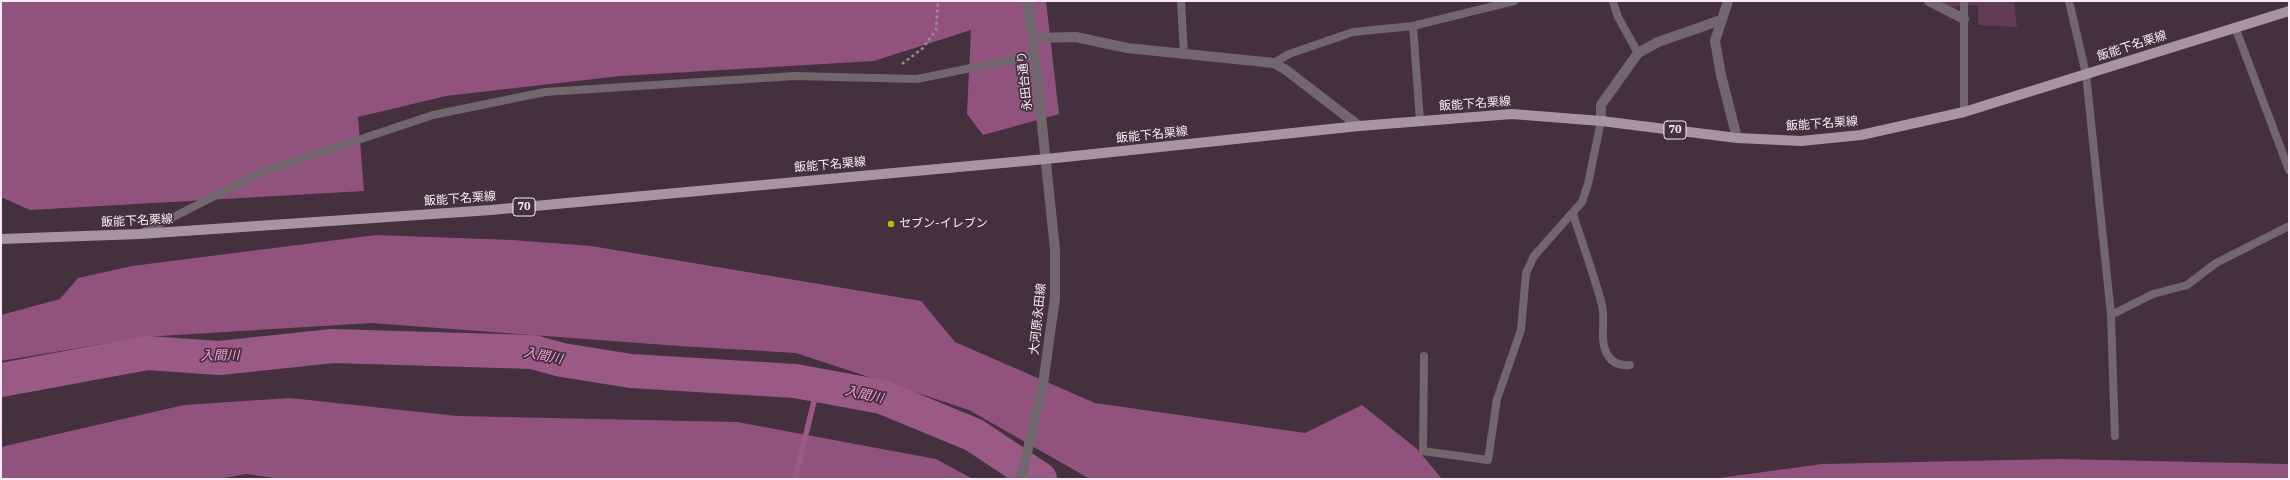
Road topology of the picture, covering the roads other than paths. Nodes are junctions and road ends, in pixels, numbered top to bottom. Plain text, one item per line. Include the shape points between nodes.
1 (1027, 1) edge
2 (1181, 1) edge
3 (1514, 1) edge
4 (1613, 1) edge
5 (1728, 1) edge
6 (1929, 1) edge
7 (1964, 1) edge
8 (2069, 1) edge
9 (2289, 11) edge
10 (1964, 19) junction
11 (1721, 20) junction
12 (1413, 26) junction
13 (2235, 27) junction
14 (1033, 38) junction
15 (1638, 53) junction
16 (1035, 55) junction
17 (1184, 55) junction
18 (1274, 63) junction
19 (2086, 74) junction
20 (1964, 112) junction
21 (1420, 121) junction
22 (1601, 121) junction
23 (1359, 126) junction
24 (1737, 138) junction
25 (1046, 160) junction
26 (2289, 170) edge
27 (1573, 214) junction
28 (2289, 226) edge
29 (140, 234) junction
30 (1, 239) edge
31 (2111, 315) junction
32 (1424, 356) dead end
33 (1630, 365) dead end
34 (2115, 436) dead end
35 (1021, 479) edge

1 - 14 street, 永田台通り
2 - 17 lane
3 - 12 lane
4 - 15 lane via 1624,30
5 - 11 street
6 - 10 street
7 - 10 lane
8 - 19 lane
9 - 13 main road, 飯能下名栗線 / 70
10 - 20 lane
11 - 15 street via 1658,42
11 - 24 street via 1715,41
12 - 18 lane via 1353,32 1289,54
12 - 21 lane
13 - 19 main road, 飯能下名栗線 / 70
13 - 26 lane
14 - 16 street, 永田台通り
14 - 17 street via 1076,37 1127,48
15 - 22 street via 1602,105
16 - 25 street, 永田台通り
16 - 29 lane via 917,79 795,76 538,94 433,115 262,172
17 - 18 street
18 - 23 street
19 - 20 main road, 飯能下名栗線 / 70
19 - 31 lane
20 - 24 main road, 飯能下名栗線 / 70 via 1861,135 1801,141
21 - 22 main road, 飯能下名栗線 / 70 via 1512,114
21 - 23 main road, 飯能下名栗線 / 70
22 - 24 main road, 飯能下名栗線 / 70
22 - 27 lane via 1588,184 1582,202
23 - 25 main road, 飯能下名栗線 / 70
25 - 29 main road, 飯能下名栗線 / 70 via 491,210
25 - 35 street, 大河原永田線 via 1055,250 1055,298 1043,384
27 - 32 lane via 1534,256 1526,273 1521,330 1498,399 1488,460 1423,451
27 - 33 lane via 1603,307 1604,345 1607,353 1612,361 1621,366
28 - 31 lane via 2216,263 2187,285 2153,294
29 - 30 main road, 飯能下名栗線 / 70
31 - 34 lane

